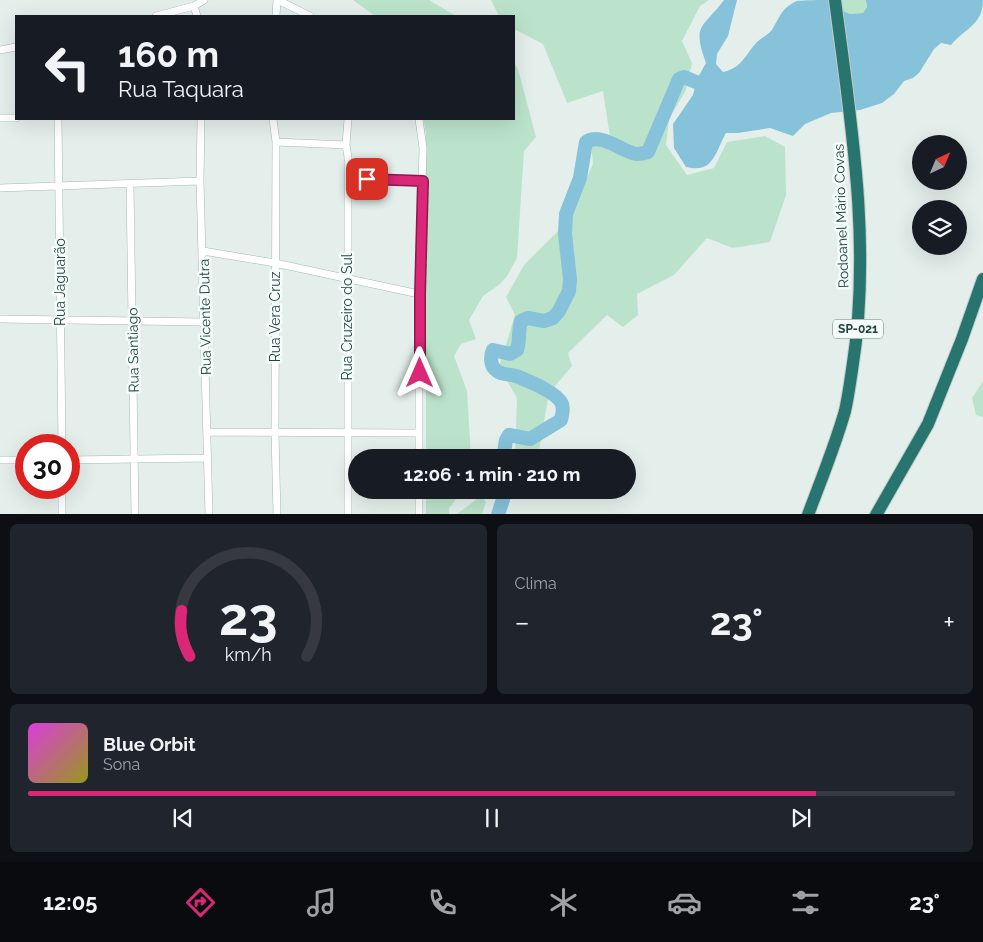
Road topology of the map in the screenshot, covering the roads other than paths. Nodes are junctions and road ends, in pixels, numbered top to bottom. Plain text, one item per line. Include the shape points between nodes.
1 (204, 0) edge
2 (277, 0) edge
3 (835, 0) edge
4 (194, 6) junction
5 (160, 15) edge
6 (197, 15) edge
7 (276, 15) edge
8 (308, 15) edge
9 (15, 47) edge
10 (0, 50) edge
11 (0, 118) edge
12 (15, 118) edge
13 (58, 120) edge
14 (201, 120) edge
15 (273, 120) edge
16 (348, 120) edge
17 (419, 120) edge
18 (276, 142) junction
19 (346, 145) junction
20 (348, 178) junction
21 (200, 181) junction
22 (423, 181) junction
23 (130, 185) junction
24 (60, 186) junction
25 (0, 188) edge
26 (203, 251) junction
27 (275, 263) junction
28 (347, 278) junction
29 (983, 279) edge
30 (420, 294) junction
31 (0, 319) edge
32 (60, 320) junction
33 (133, 322) junction
34 (204, 322) junction
35 (207, 432) junction
36 (347, 432) junction
37 (275, 433) junction
38 (419, 433) junction
39 (62, 434) edge
40 (419, 449) edge
41 (207, 458) junction
42 (0, 460) edge
43 (15, 460) edge
44 (80, 460) edge
45 (135, 460) junction
46 (62, 499) edge
47 (419, 499) edge
48 (62, 514) edge
49 (135, 514) edge
50 (209, 514) edge
51 (277, 514) edge
52 (348, 514) edge
53 (419, 514) edge
54 (808, 514) edge
55 (876, 514) edge

1 - 4 street
2 - 7 street
2 - 8 street
3 - 54 highway, Rodoanel Mário Covas / SP-021 via 853,136 861,270 857,337 845,410
4 - 5 street
4 - 6 street
9 - 10 street
11 - 12 street
13 - 24 street, Rua Jaguarão
14 - 21 street, Rua Vicente Dutra
15 - 18 street, Rua Vera Cruz
16 - 19 street, Rua Cruzeiro do Sul
17 - 22 street
18 - 19 street
18 - 27 street, Rua Vera Cruz
19 - 20 street, Rua Cruzeiro do Sul
20 - 22 street
20 - 28 street, Rua Cruzeiro do Sul
21 - 23 street
21 - 26 street, Rua Vicente Dutra
22 - 30 street
23 - 24 street
23 - 33 street, Rua Santiago
24 - 25 street
24 - 32 street, Rua Jaguarão
26 - 27 street
26 - 34 street, Rua Vicente Dutra
27 - 28 street
27 - 37 street, Rua Vera Cruz
28 - 30 street
28 - 36 street, Rua Cruzeiro do Sul
29 - 55 highway via 928,424
30 - 38 street
31 - 32 street
32 - 33 street
32 - 39 street, Rua Jaguarão
33 - 34 street
33 - 45 street, Rua Santiago
34 - 35 street, Rua Vicente Dutra
35 - 37 street
35 - 41 street, Rua Vicente Dutra
36 - 37 street
36 - 38 street
36 - 52 street, Rua Cruzeiro do Sul
37 - 51 street, Rua Vera Cruz
38 - 40 street
41 - 45 street
41 - 50 street, Rua Vicente Dutra
42 - 43 street
44 - 45 street
45 - 49 street, Rua Santiago
46 - 48 street
47 - 53 street

